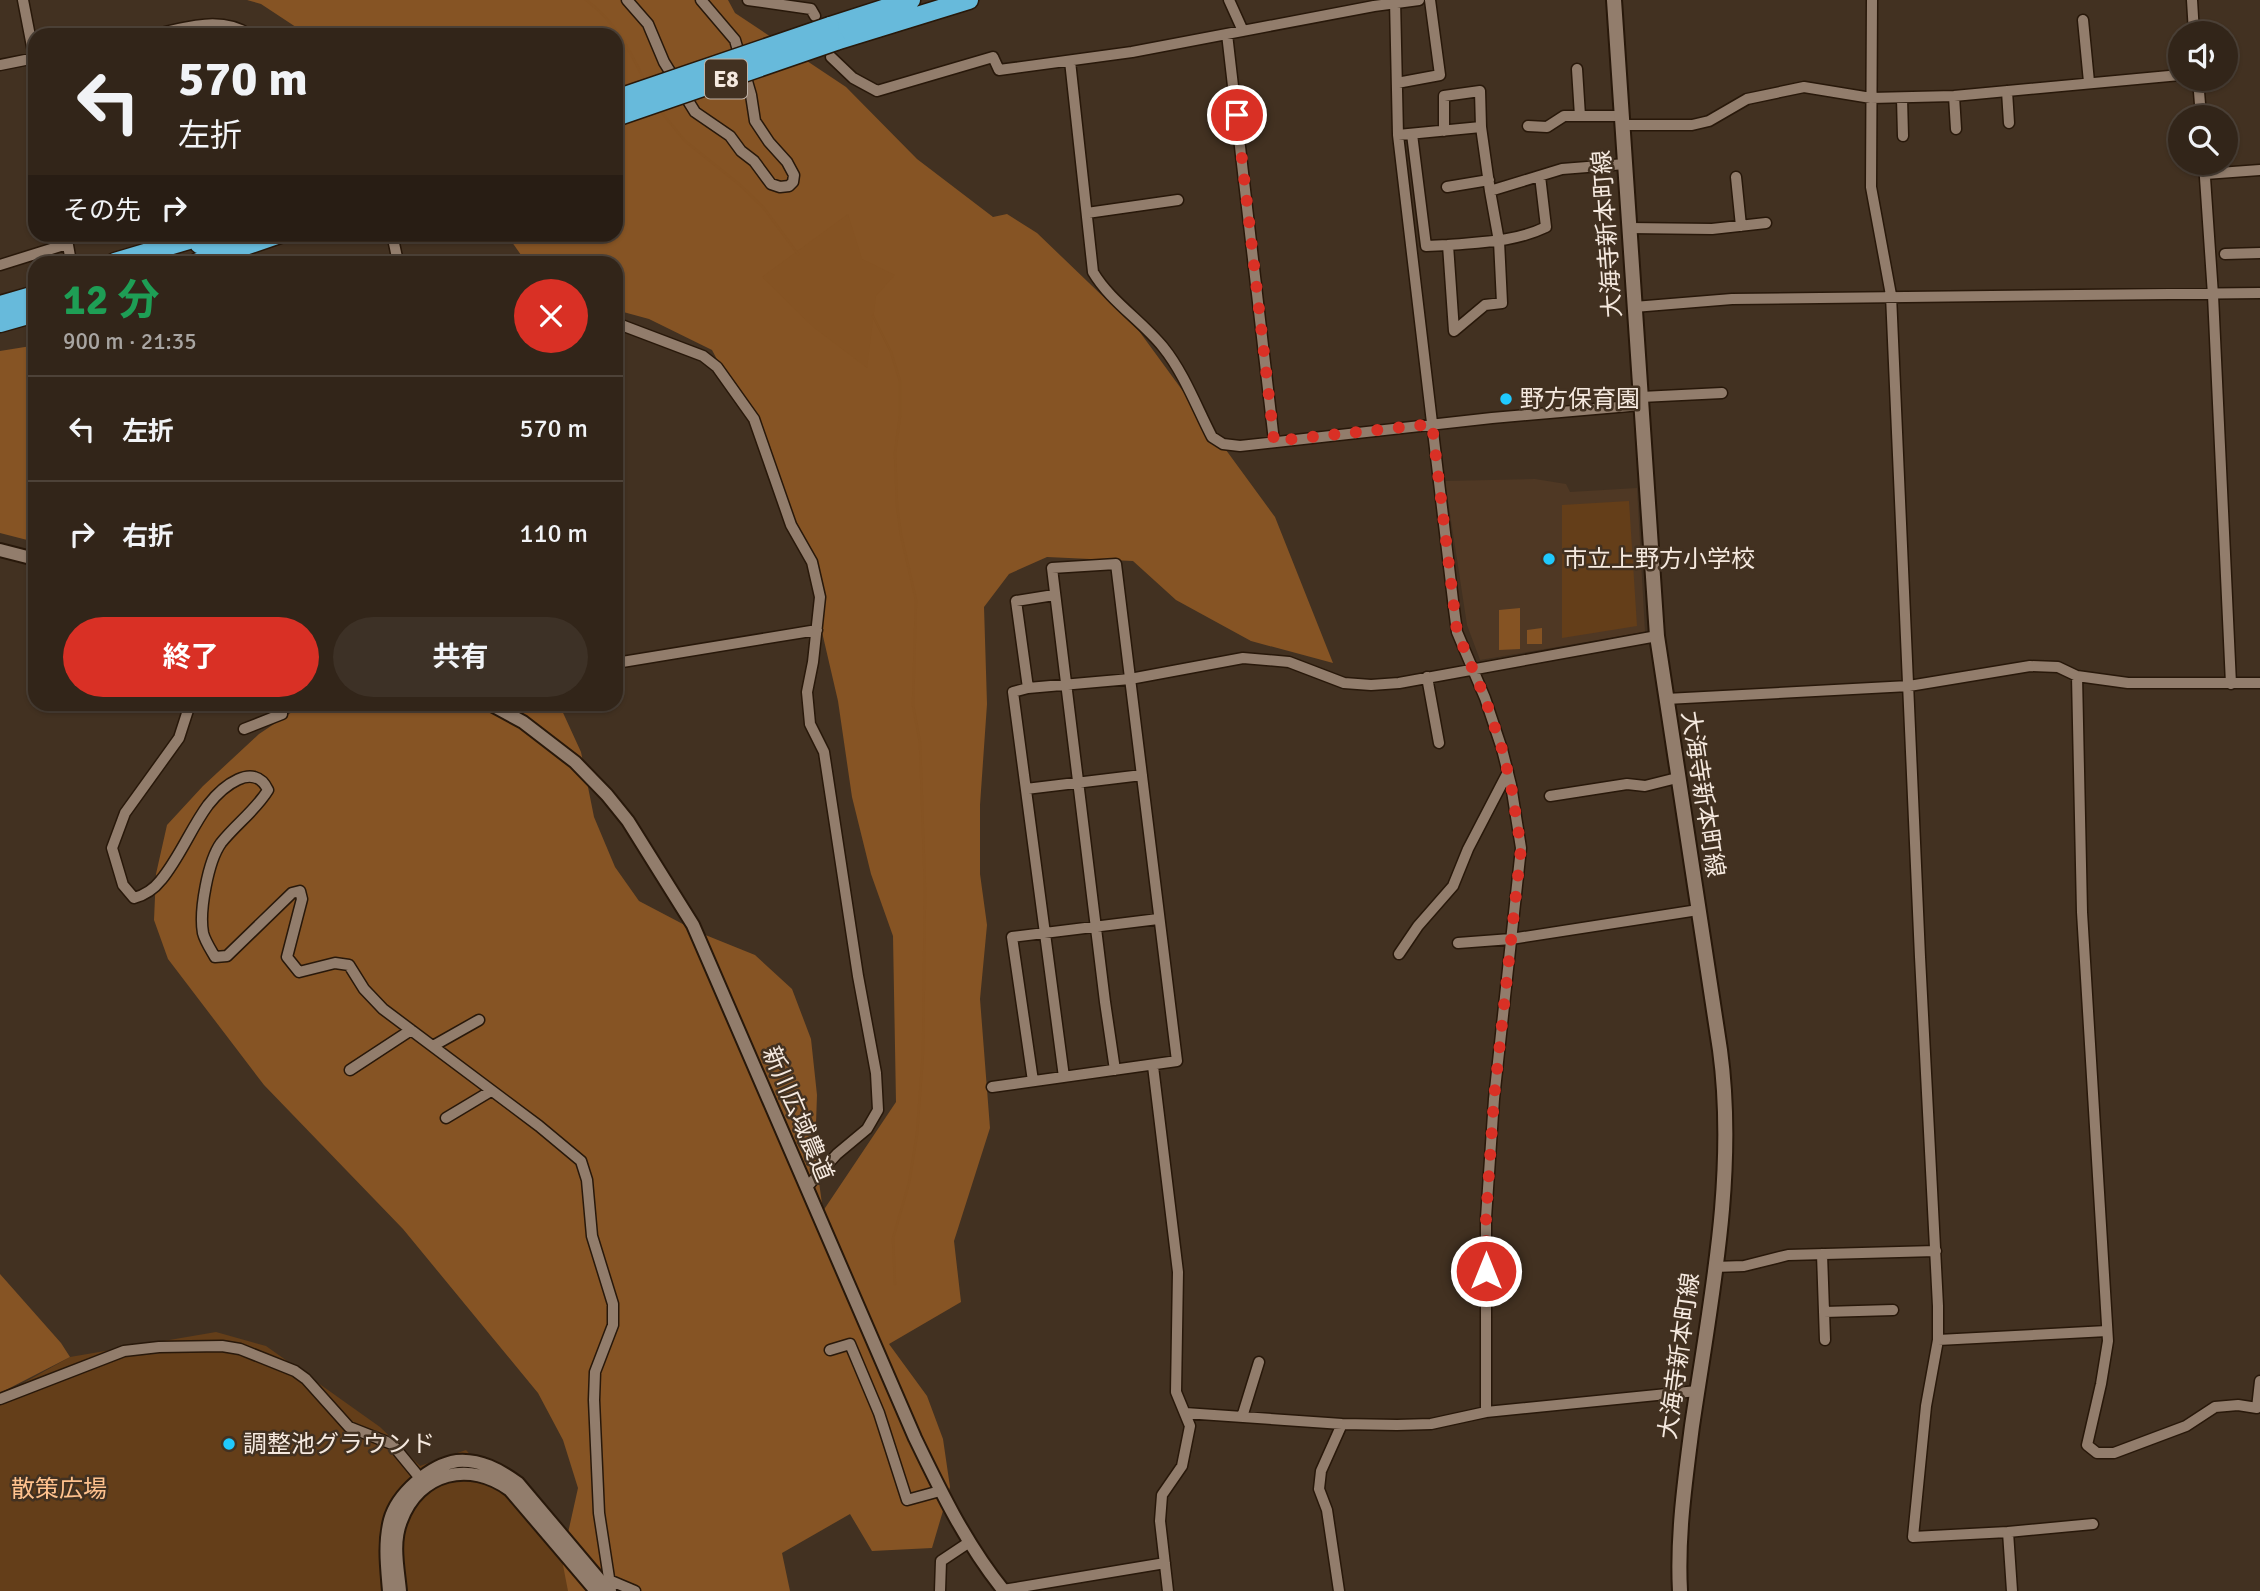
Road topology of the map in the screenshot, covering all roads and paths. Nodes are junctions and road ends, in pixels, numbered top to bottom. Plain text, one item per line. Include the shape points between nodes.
1 (23, 0) edge
2 (627, 0) edge
3 (701, 0) edge
4 (748, 0) edge
5 (911, 0) edge
6 (969, 0) edge
7 (1229, 0) edge
8 (1419, 0) edge
9 (1430, 0) edge
10 (1614, 0) edge
11 (1872, 0) edge
12 (2192, 0) edge
13 (1395, 2) edge
14 (2083, 20) dead end
15 (2193, 21) edge
16 (29, 28) edge
17 (190, 28) edge
18 (240, 28) edge
19 (1243, 31) junction
20 (1227, 34) junction
21 (828, 35) junction
22 (28, 61) edge
23 (1070, 61) junction
24 (0, 65) edge
25 (1577, 69) dead end
26 (2168, 76) edge
27 (2089, 82) junction
28 (1397, 83) junction
29 (2007, 91) junction
30 (1954, 96) junction
31 (623, 97) edge
32 (1871, 98) junction
33 (1902, 98) junction
34 (623, 114) edge
35 (1580, 116) junction
36 (1622, 120) junction
37 (2009, 123) dead end
38 (1481, 127) junction
39 (1528, 127) dead end
40 (1956, 129) dead end
41 (1444, 131) junction
42 (1412, 134) junction
43 (1398, 135) junction
44 (1903, 136) dead end
45 (1625, 164) junction
46 (2238, 169) edge
47 (2260, 170) edge
48 (2204, 175) edge
49 (1540, 176) junction
50 (1736, 177) dead end
51 (1489, 186) junction
52 (1447, 187) dead end
53 (1178, 200) dead end
54 (1087, 213) junction
55 (1766, 223) dead end
56 (1741, 226) junction
57 (1629, 228) junction
58 (1499, 241) junction
59 (58, 242) edge
60 (182, 242) edge
61 (203, 242) edge
62 (257, 242) edge
63 (1448, 245) junction
64 (2260, 253) edge
65 (2225, 254) dead end
66 (135, 256) edge
67 (161, 256) edge
68 (216, 256) edge
69 (0, 265) edge
70 (28, 286) edge
71 (0, 292) edge
72 (2260, 293) edge
73 (1891, 295) junction
74 (2213, 295) junction
75 (28, 297) edge
76 (0, 305) edge
77 (1634, 307) junction
78 (28, 315) edge
79 (0, 323) edge
80 (623, 326) edge
81 (1722, 393) dead end
82 (1641, 401) junction
83 (1432, 424) junction
84 (1274, 441) junction
85 (0, 550) edge
86 (28, 557) edge
87 (1054, 595) junction
88 (817, 630) junction
89 (1657, 636) junction
90 (623, 662) edge
91 (1472, 668) junction
92 (2077, 676) junction
93 (1427, 677) junction
94 (1130, 679) junction
95 (2260, 683) edge
96 (2231, 684) junction
97 (1067, 686) junction
98 (1909, 686) junction
99 (1028, 688) junction
100 (1666, 699) junction
101 (188, 711) edge
102 (282, 711) edge
103 (503, 711) edge
104 (244, 729) dead end
105 (1439, 743) dead end
106 (1508, 772) junction
107 (1142, 775) junction
108 (1677, 778) junction
109 (1078, 782) junction
110 (1026, 789) junction
111 (1550, 796) dead end
112 (1698, 910) junction
113 (1158, 919) junction
114 (1096, 928) junction
115 (1045, 933) junction
116 (1511, 939) junction
117 (1458, 943) dead end
118 (1399, 954) dead end
119 (479, 1020) dead end
120 (411, 1030) junction
121 (433, 1046) junction
122 (1153, 1066) junction
123 (350, 1070) dead end
124 (1115, 1070) junction
125 (1064, 1077) junction
126 (1033, 1081) junction
127 (992, 1087) dead end
128 (491, 1091) junction
129 (446, 1118) dead end
130 (807, 1187) junction
131 (1936, 1251) junction
132 (1822, 1254) junction
133 (1714, 1268) junction
134 (1893, 1310) dead end
135 (1824, 1312) junction
136 (2107, 1331) junction
137 (1825, 1339) dead end
138 (1938, 1340) junction
139 (830, 1350) dead end
140 (1259, 1362) dead end
141 (2260, 1381) edge
142 (1697, 1391) junction
143 (0, 1399) edge
144 (1486, 1412) junction
145 (1185, 1413) junction
146 (1242, 1417) junction
147 (1342, 1424) junction
148 (423, 1482) junction
149 (940, 1491) junction
150 (2093, 1524) dead end
151 (2008, 1532) junction
152 (968, 1543) junction
153 (1165, 1563) junction
154 (610, 1587) edge
155 (1003, 1590) edge
156 (389, 1591) edge
157 (400, 1591) edge
158 (596, 1591) edge
159 (635, 1591) edge
160 (940, 1591) edge
161 (1168, 1591) edge
162 (1339, 1591) edge
163 (1680, 1591) edge
164 (2012, 1591) edge

1 - 16 street
2 - 3 street via 648,24 664,62 695,112 730,136 771,184 789,186 794,175 755,121 735,40
4 - 21 street via 811,9
5 - 21 highway, E8
6 - 21 highway, E8
7 - 19 street
8 - 13 street
9 - 28 street via 1440,75
10 - 36 main road, 大海寺新本町線
11 - 32 street
12 - 15 street
13 - 19 street
13 - 28 street
14 - 27 street
17 - 18 street via 217,23
19 - 20 street
20 - 23 street
20 - 84 street
21 - 23 street via 853,78 877,91 993,57 999,70
21 - 31 highway, E8, bridge
21 - 34 highway, E8, bridge
22 - 24 street
23 - 54 street
25 - 35 street
26 - 27 street
27 - 29 street
28 - 43 street
29 - 30 street
29 - 37 street
30 - 33 street
30 - 40 street
32 - 33 street
32 - 36 street via 1804,88 1747,99 1709,121 1692,125
32 - 73 street via 1871,187
33 - 44 street
35 - 36 street
35 - 39 street via 1564,116 1547,127
36 - 45 main road, 大海寺新本町線
38 - 41 street
38 - 41 street via 1480,91 1444,96
38 - 51 street
41 - 42 street
42 - 43 street
42 - 63 street via 1426,246
43 - 83 street
45 - 49 street via 1562,169
45 - 57 main road, 大海寺新本町線
46 - 47 street
48 - 74 street
49 - 51 street
49 - 58 street via 1546,227
50 - 56 street
51 - 52 street
51 - 58 street
53 - 54 street
54 - 84 street via 1093,272 1100,285 1164,348 1212,437 1240,446
55 - 56 street
56 - 57 street
57 - 77 main road, 大海寺新本町線
58 - 63 street
58 - 63 street via 1502,303 1485,305 1454,331
59 - 69 street
60 - 66 highway
61 - 67 highway
62 - 68 highway
64 - 65 street
70 - 71 highway
72 - 74 street
73 - 74 street
73 - 77 street
73 - 98 street
74 - 96 street
75 - 76 highway
77 - 82 main road, 大海寺新本町線
78 - 79 highway
80 - 88 street via 703,356 717,367 754,419 791,525 812,562 820,597
81 - 82 street
82 - 83 street
82 - 89 main road, 大海寺新本町線
83 - 84 street
83 - 91 street via 1457,632
85 - 86 street
87 - 94 street via 1052,568 1116,564
87 - 97 street
87 - 99 street via 1016,601
88 - 90 street
88 - 130 street via 807,692 810,724 824,752 876,1073 878,1110 867,1129
89 - 91 street
89 - 100 main road, 大海寺新本町線
91 - 93 street
91 - 106 street
92 - 96 street via 2128,683
92 - 98 street via 2058,667 2030,666
92 - 136 street via 2082,912
93 - 94 street via 1371,685 1344,683 1289,662 1243,658
93 - 105 street
94 - 97 street
94 - 107 street
95 - 96 street
97 - 99 street
97 - 109 street
98 - 100 street
98 - 131 street
99 - 110 street via 1013,692
100 - 108 main road, 大海寺新本町線
101 - 120 street via 179,738 125,813 112,848 123,885 134,898 161,881 209,804 234,782 256,775 268,790 222,841 211,864 203,917 204,933 215,957 227,956 292,893 300,891 302,899 287,957 290,962 299,972 335,963 349,965 383,1009
102 - 104 street
103 - 130 street, 新川広域農道 via 575,762 628,821 693,925
106 - 116 street via 1521,848
106 - 118 street via 1452,886
107 - 109 street
107 - 113 street
108 - 111 street
108 - 112 main road, 大海寺新本町線
109 - 110 street
109 - 114 street
110 - 115 street
112 - 116 street
112 - 133 main road, 大海寺新本町線 via 1725,1086 1727,1133
113 - 114 street
113 - 122 street via 1177,1061
114 - 115 street
114 - 124 street
115 - 125 street
115 - 126 street via 1012,937
116 - 117 street
116 - 144 street via 1486,1218
119 - 121 street
120 - 121 street
120 - 123 street
121 - 128 street
122 - 124 street
122 - 145 street via 1178,1272 1176,1392
124 - 125 street
125 - 126 street
126 - 127 street
128 - 129 street
128 - 154 street via 581,1161 587,1180 592,1236 613,1304 613,1325 595,1372 594,1401 599,1513
130 - 149 street, 新川広域農道
131 - 132 street
131 - 138 street
132 - 133 street
132 - 135 street
133 - 142 main road, 大海寺新本町線
134 - 135 street
135 - 137 street
136 - 138 street
136 - 141 street via 2087,1445 2097,1453 2114,1453 2186,1426 2215,1407 2257,1408
138 - 151 street via 1926,1406 1913,1537
139 - 149 street via 850,1344 908,1500
140 - 146 street
142 - 144 street
142 - 163 main road, 大海寺新本町線 via 1681,1517
143 - 148 street via 124,1351 240,1349 295,1371 349,1427 393,1444
144 - 147 street via 1431,1424
145 - 146 street
145 - 153 street via 1190,1426 1182,1466 1162,1495
146 - 147 street
147 - 162 street via 1321,1471 1319,1489 1327,1510
148 - 154 street via 456,1461 500,1469 518,1483
148 - 156 street via 403,1497 391,1517 386,1540
148 - 157 street via 401,1521 396,1541
148 - 158 street via 458,1472 495,1479 510,1490
149 - 152 street, 新川広域農道
150 - 151 street
151 - 164 street
152 - 155 street, 新川広域農道
152 - 160 street via 941,1561
153 - 155 street
153 - 161 street
154 - 159 street

